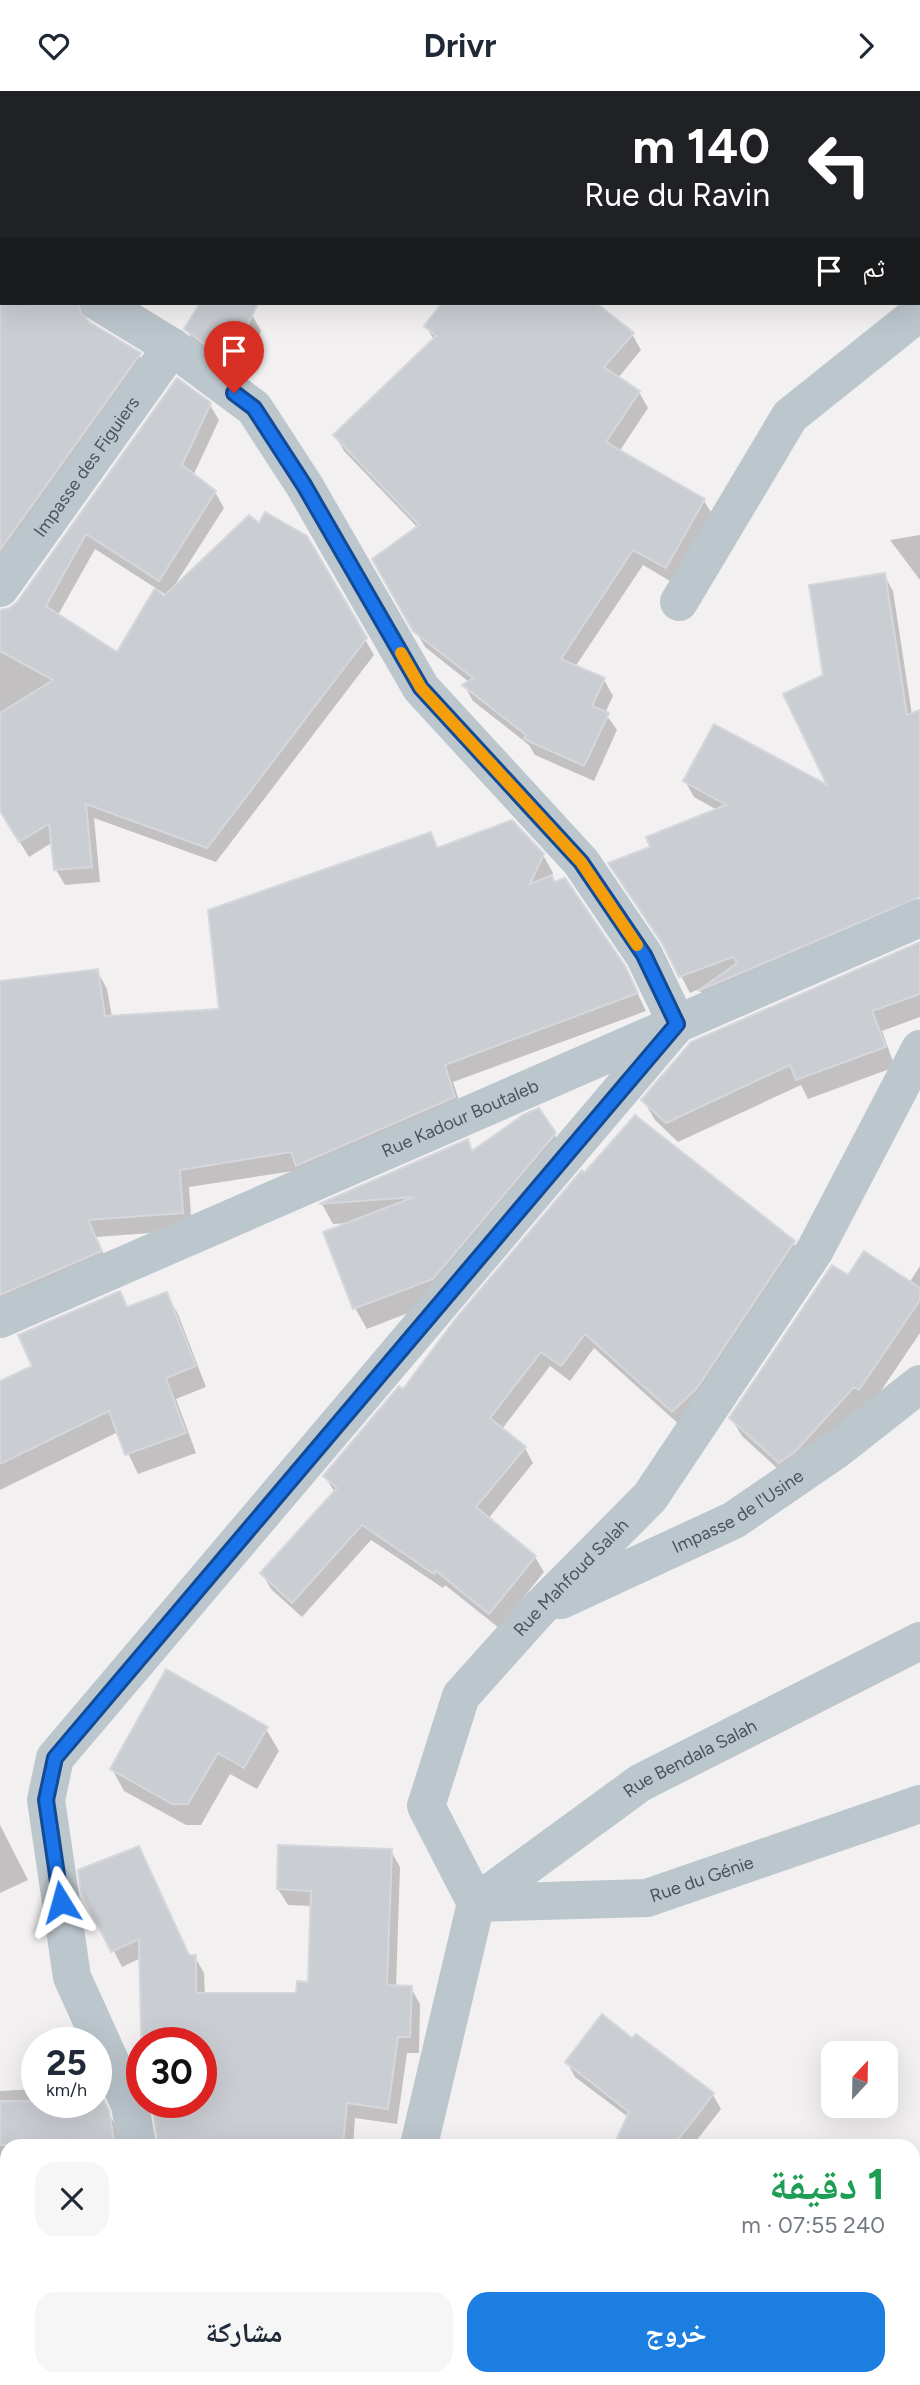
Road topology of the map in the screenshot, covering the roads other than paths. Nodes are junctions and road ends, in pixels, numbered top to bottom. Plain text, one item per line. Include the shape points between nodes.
1 (103, 305) edge
2 (920, 312) edge
3 (172, 347) junction
4 (0, 588) edge
5 (679, 602) dead end
6 (920, 918) edge
7 (677, 1024) junction
8 (920, 1049) edge
9 (0, 1319) edge
10 (920, 1384) edge
11 (537, 1611) junction
12 (920, 1641) edge
13 (920, 1804) edge
14 (476, 1903) junction
15 (136, 2139) edge
16 (420, 2139) edge

1 - 3 street
2 - 5 street via 790,417
3 - 4 street, Impasse des Figuiers
3 - 7 street via 254,408 421,688 581,862 644,955
6 - 7 street, Rue Kadour Boutaleb
7 - 9 street, Rue Kadour Boutaleb
7 - 15 street via 55,1758 46,1800 72,1977 130,2105
8 - 11 street, Rue Mahfoud Salah via 815,1250 650,1497
10 - 11 street, Impasse de l'Usine via 836,1450 734,1520
11 - 14 street, Rue Mahfoud Salah via 461,1696 426,1806
12 - 14 street, Rue Bendala Salah via 640,1783
13 - 14 street, Rue du Génie via 647,1898
14 - 16 street

